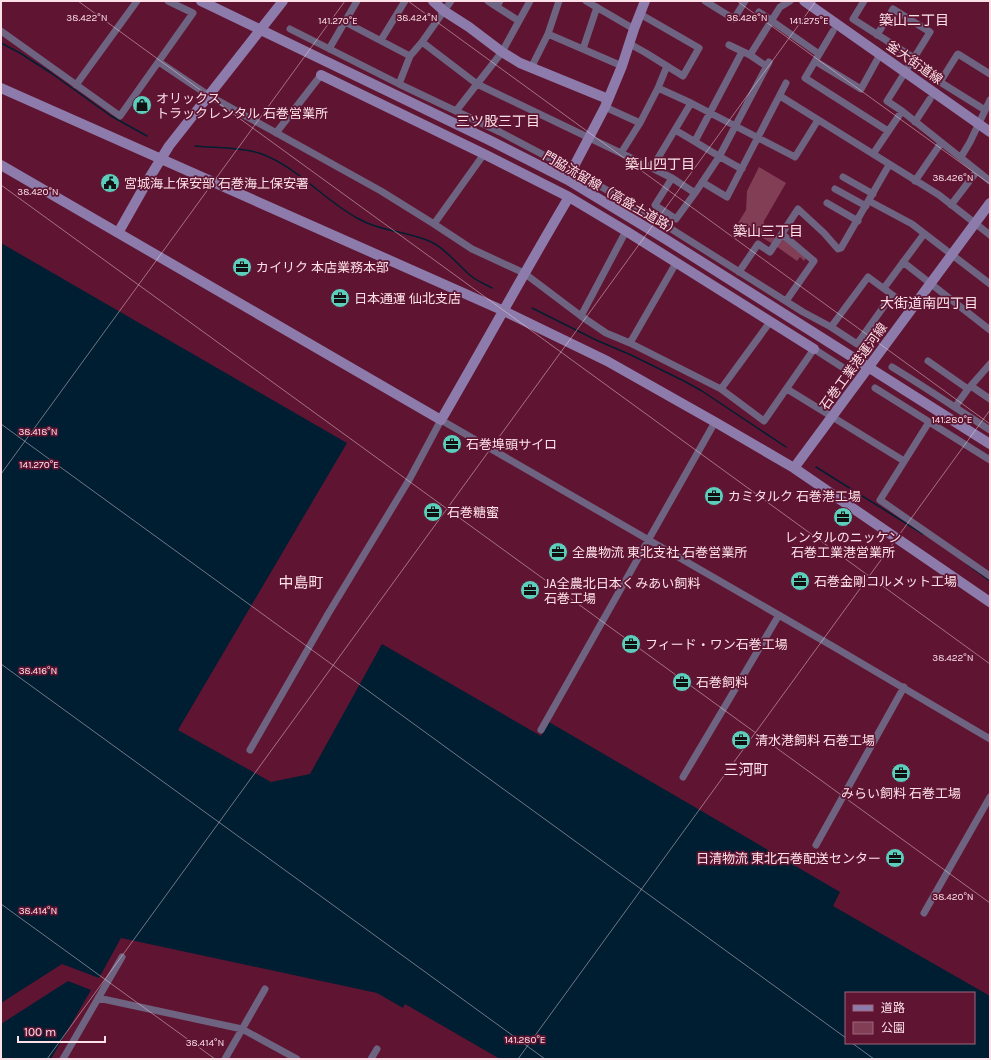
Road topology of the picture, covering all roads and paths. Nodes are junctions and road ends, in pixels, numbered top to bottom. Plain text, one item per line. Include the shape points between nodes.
1 (137, 1) edge
2 (168, 1) edge
3 (201, 1) edge
4 (283, 1) edge
5 (357, 1) edge
6 (405, 1) edge
7 (433, 1) edge
8 (451, 1) edge
9 (488, 1) edge
10 (530, 1) edge
11 (586, 1) edge
12 (645, 1) edge
13 (705, 1) edge
14 (745, 1) edge
15 (790, 1) edge
16 (804, 1) edge
17 (864, 1) edge
18 (556, 2) edge
19 (499, 4) edge
20 (597, 7) junction
21 (444, 11) junction
22 (759, 12) dead end
23 (640, 14) junction
24 (519, 21) junction
25 (771, 21) junction
26 (345, 22) junction
27 (290, 29) dead end
28 (634, 29) junction
29 (260, 30) junction
30 (833, 31) dead end
31 (1, 32) edge
32 (548, 34) junction
33 (877, 34) junction
34 (381, 40) junction
35 (422, 42) junction
36 (630, 44) junction
37 (729, 45) dead end
38 (329, 49) junction
39 (583, 49) junction
40 (502, 52) junction
41 (742, 52) junction
42 (750, 55) junction
43 (410, 56) junction
44 (817, 58) junction
45 (914, 58) junction
46 (877, 60) dead end
47 (159, 62) junction
48 (622, 66) junction
49 (667, 66) junction
50 (531, 68) junction
51 (906, 72) junction
52 (990, 74) edge
53 (321, 75) joint
54 (786, 83) dead end
55 (399, 84) junction
56 (477, 84) junction
57 (76, 85) junction
58 (1, 88) edge
59 (658, 88) junction
60 (208, 96) junction
61 (780, 96) junction
62 (930, 99) dead end
63 (990, 100) edge
64 (607, 103) junction
65 (691, 103) junction
66 (985, 110) junction
67 (456, 111) junction
68 (902, 111) junction
69 (710, 114) junction
70 (818, 120) junction
71 (915, 122) junction
72 (640, 123) junction
73 (978, 124) junction
74 (734, 126) junction
75 (675, 130) junction
76 (888, 131) junction
77 (990, 132) edge
78 (276, 133) junction
79 (589, 138) junction
80 (758, 138) junction
81 (695, 141) junction
82 (941, 143) junction
83 (620, 153) junction
84 (484, 154) junction
85 (873, 154) junction
86 (719, 157) junction
87 (961, 157) junction
88 (161, 159) junction
89 (1, 165) edge
90 (889, 165) junction
91 (652, 168) junction
92 (742, 169) junction
93 (572, 170) junction
94 (977, 170) junction
95 (843, 177) dead end
96 (672, 178) junction
97 (915, 181) junction
98 (990, 181) edge
99 (702, 182) junction
100 (835, 189) dead end
101 (695, 193) junction
102 (873, 194) junction
103 (569, 197) junction
104 (827, 203) dead end
105 (990, 203) edge
106 (868, 204) junction
107 (951, 205) junction
108 (858, 221) junction
109 (975, 223) junction
110 (434, 224) junction
111 (626, 230) junction
112 (118, 233) junction
113 (782, 234) junction
114 (924, 234) junction
115 (990, 235) edge
116 (952, 255) junction
117 (903, 262) junction
118 (676, 263) junction
119 (739, 272) junction
120 (524, 273) junction
121 (930, 283) junction
122 (990, 284) edge
123 (884, 288) junction
124 (892, 295) junction
125 (786, 301) junction
126 (906, 304) dead end
127 (504, 311) junction
128 (582, 316) junction
129 (770, 322) junction
130 (831, 327) junction
131 (990, 330) edge
132 (630, 344) junction
133 (814, 349) junction
134 (928, 361) dead end
135 (989, 365) edge
136 (842, 367) dead end
137 (868, 367) junction
138 (892, 367) dead end
139 (969, 387) junction
140 (875, 388) dead end
141 (721, 389) junction
142 (787, 389) junction
143 (990, 399) edge
144 (954, 408) junction
145 (832, 416) junction
146 (441, 420) junction
147 (715, 422) junction
148 (929, 422) junction
149 (990, 430) edge
150 (990, 444) edge
151 (990, 460) edge
152 (904, 461) junction
153 (794, 468) junction
154 (648, 539) junction
155 (990, 576) edge
156 (990, 602) edge
157 (779, 615) junction
158 (904, 687) junction
159 (541, 730) dead end
160 (990, 739) edge
161 (250, 750) dead end
162 (683, 777) dead end
163 (990, 797) edge
164 (816, 845) dead end
165 (924, 913) dead end
166 (122, 957) dead end
167 (265, 989) dead end
168 (98, 998) junction
169 (242, 1030) junction
170 (377, 1049) dead end
171 (62, 1059) edge
172 (225, 1059) edge
173 (297, 1059) edge
174 (371, 1059) edge

1 - 57 street
2 - 47 street via 193,13
3 - 29 street, 門脇流留線（高盛土道路）
4 - 29 street
5 - 26 street
6 - 34 street
7 - 21 street
8 - 21 street
9 - 19 street
10 - 24 street
11 - 20 street
12 - 23 street
13 - 14 street via 734,19
15 - 25 street via 780,7
16 - 51 street, 釜大街道線
17 - 33 street via 853,19
18 - 32 street
19 - 24 street
20 - 28 street
20 - 39 street
21 - 35 street
21 - 40 street
22 - 25 street
23 - 28 street
23 - 49 street via 699,48 683,76
24 - 40 street
25 - 42 street
25 - 44 street
26 - 34 street
26 - 38 street
27 - 38 street
28 - 36 street
29 - 60 street
29 - 137 street, 門脇流留線（高盛土道路） via 568,180
30 - 44 street
31 - 57 street
32 - 39 street
32 - 50 street
33 - 45 street
33 - 45 street via 893,9 930,32
34 - 43 street
35 - 43 street
35 - 56 street
36 - 48 street
36 - 49 street
37 - 41 street
38 - 55 street
39 - 48 street
40 - 50 street
40 - 56 street
41 - 42 street
41 - 69 street
42 - 74 street via 767,64
43 - 55 street
44 - 46 street via 861,89
44 - 76 street via 805,78
45 - 51 street
47 - 57 street via 120,116
47 - 60 street
48 - 64 street
49 - 59 street
50 - 64 street
51 - 68 street via 887,101
51 - 73 street, 釜大街道線
52 - 66 street via 958,54 940,82
53 - 78 street
53 - 84 street
54 - 61 street
55 - 67 street
56 - 67 street
56 - 79 street
58 - 88 street
59 - 65 street
59 - 72 street
60 - 78 street
60 - 88 street
61 - 70 street
61 - 80 street
62 - 71 street
63 - 66 street
64 - 72 street
64 - 79 street
65 - 69 street
65 - 75 street
66 - 73 street
67 - 93 street
68 - 71 street
68 - 76 street
69 - 74 street
69 - 81 street
70 - 80 street via 795,157
70 - 85 street
71 - 82 street
72 - 83 street
73 - 77 street, 釜大街道線
73 - 87 street
74 - 80 street
74 - 86 street
75 - 81 street
75 - 91 street
76 - 85 street
78 - 110 street via 381,191
79 - 83 street
79 - 93 street
80 - 92 street
81 - 86 street
82 - 87 street
82 - 97 street
83 - 91 street
84 - 103 street
84 - 110 street
85 - 90 street
86 - 92 street
86 - 99 street
87 - 94 street
88 - 112 street
88 - 127 street
89 - 112 street
90 - 97 street
90 - 102 street
91 - 96 street
92 - 99 street via 727,197
93 - 119 street
94 - 98 street
94 - 107 street
95 - 102 street
96 - 101 street
96 - 101 street via 655,205 671,216 676,219
97 - 107 street
99 - 101 street
100 - 106 street
102 - 106 street
103 - 111 street
103 - 120 street
104 - 108 street
105 - 109 street, 石巻工業港運河線
106 - 108 street
106 - 114 street via 912,224
107 - 109 street
108 - 113 street via 838,249 798,209
109 - 115 street
109 - 116 street, 石巻工業港運河線
110 - 120 street via 472,249
111 - 118 street
111 - 128 street
112 - 146 street
113 - 119 street via 770,252 758,244
113 - 125 street via 814,261
114 - 116 street
114 - 117 street
116 - 121 street, 石巻工業港運河線
116 - 122 street
117 - 121 street
117 - 123 street
118 - 129 street
118 - 132 street
119 - 125 street
120 - 127 street
120 - 128 street
121 - 131 street
121 - 137 street, 石巻工業港運河線
123 - 124 street
123 - 130 street via 868,277
124 - 126 street
124 - 130 street via 857,344
125 - 130 street
127 - 146 street
127 - 147 street via 607,361
128 - 132 street via 606,333
129 - 133 street
129 - 141 street
132 - 141 street
133 - 136 street
133 - 142 street
134 - 139 street
135 - 139 street
137 - 145 street, 石巻工業港運河線
137 - 150 street, 門脇流留線（高盛土道路）
138 - 144 street
139 - 143 street
139 - 144 street
140 - 148 street
141 - 142 street via 764,421
142 - 145 street
144 - 149 street
145 - 152 street
145 - 153 street, 石巻工業港運河線
146 - 154 street
146 - 161 street via 409,480
147 - 153 street
147 - 154 street
148 - 151 street
148 - 152 street
152 - 155 street via 880,500
153 - 156 street
154 - 157 street
154 - 159 street
157 - 158 street
157 - 162 street
158 - 160 street
158 - 164 street
163 - 165 street
166 - 168 street
167 - 169 street
168 - 169 street
168 - 171 street
169 - 172 street
169 - 173 street
170 - 174 street

